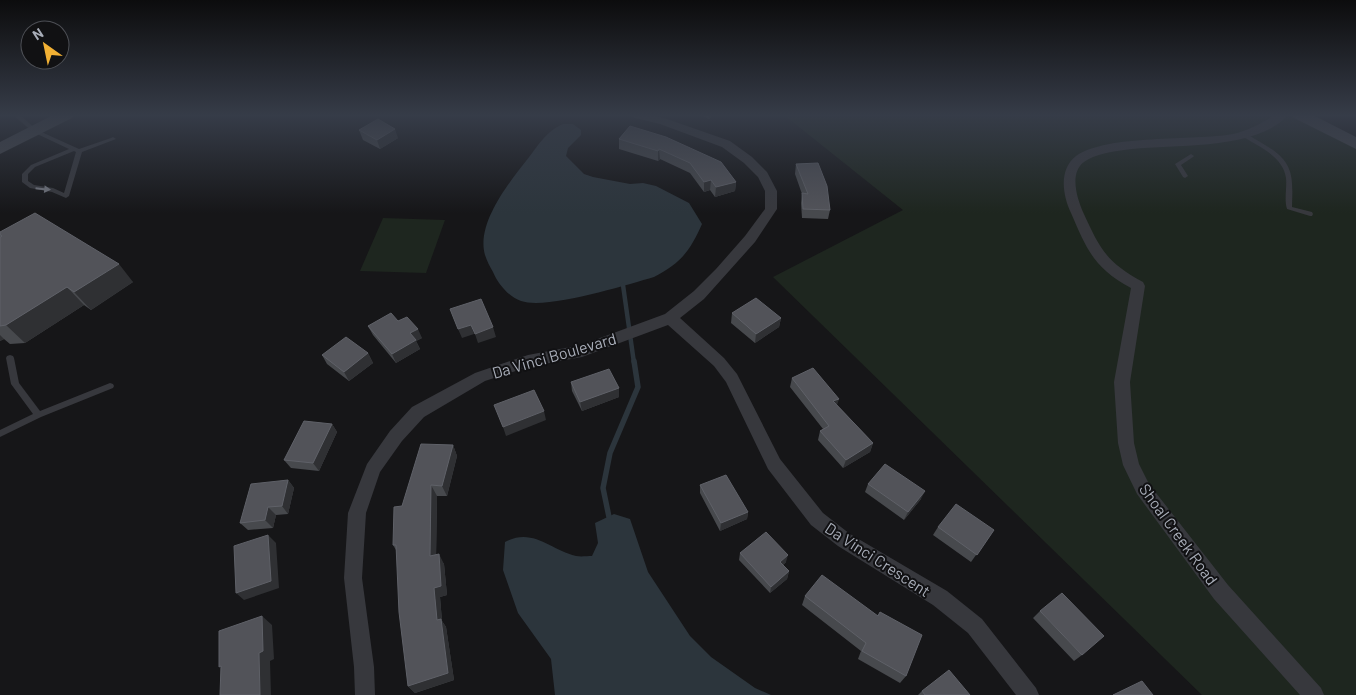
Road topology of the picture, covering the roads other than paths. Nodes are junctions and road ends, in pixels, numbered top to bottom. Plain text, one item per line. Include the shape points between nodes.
1 (70, 147) edge
2 (85, 147) edge
3 (731, 147) edge
4 (1124, 147) edge
5 (1263, 147) edge
6 (76, 150) junction
7 (1191, 156) dead end
8 (1185, 176) dead end
9 (1310, 214) dead end
10 (670, 318) junction
11 (10, 358) dead end
12 (110, 386) dead end
13 (38, 415) junction
14 (0, 434) edge
15 (365, 695) edge
16 (1028, 695) edge
17 (1314, 695) edge

1 - 6 lane
2 - 6 lane
3 - 10 street, Da Vinci Boulevard via 763,174 771,191 771,209 750,239 699,295
4 - 17 street, Shoal Creek Road via 1082,158 1070,174 1070,184 1073,203 1092,246 1111,269 1143,288 1122,382 1126,443 1131,465 1143,489 1221,592
5 - 9 lane via 1283,160 1288,169 1289,208
6 -> 6 lane via 33,166 25,174 24,182 32,188 53,190 66,196
7 - 8 lane via 1178,164
10 - 15 street, Da Vinci Boulevard via 582,351 528,361 480,377 418,412 396,436 373,469 356,513 352,578
10 - 16 street, Da Vinci Crescent via 732,378 774,464 817,519 844,540 940,598 975,626
11 - 13 lane via 15,384
12 - 13 lane
13 - 14 lane

